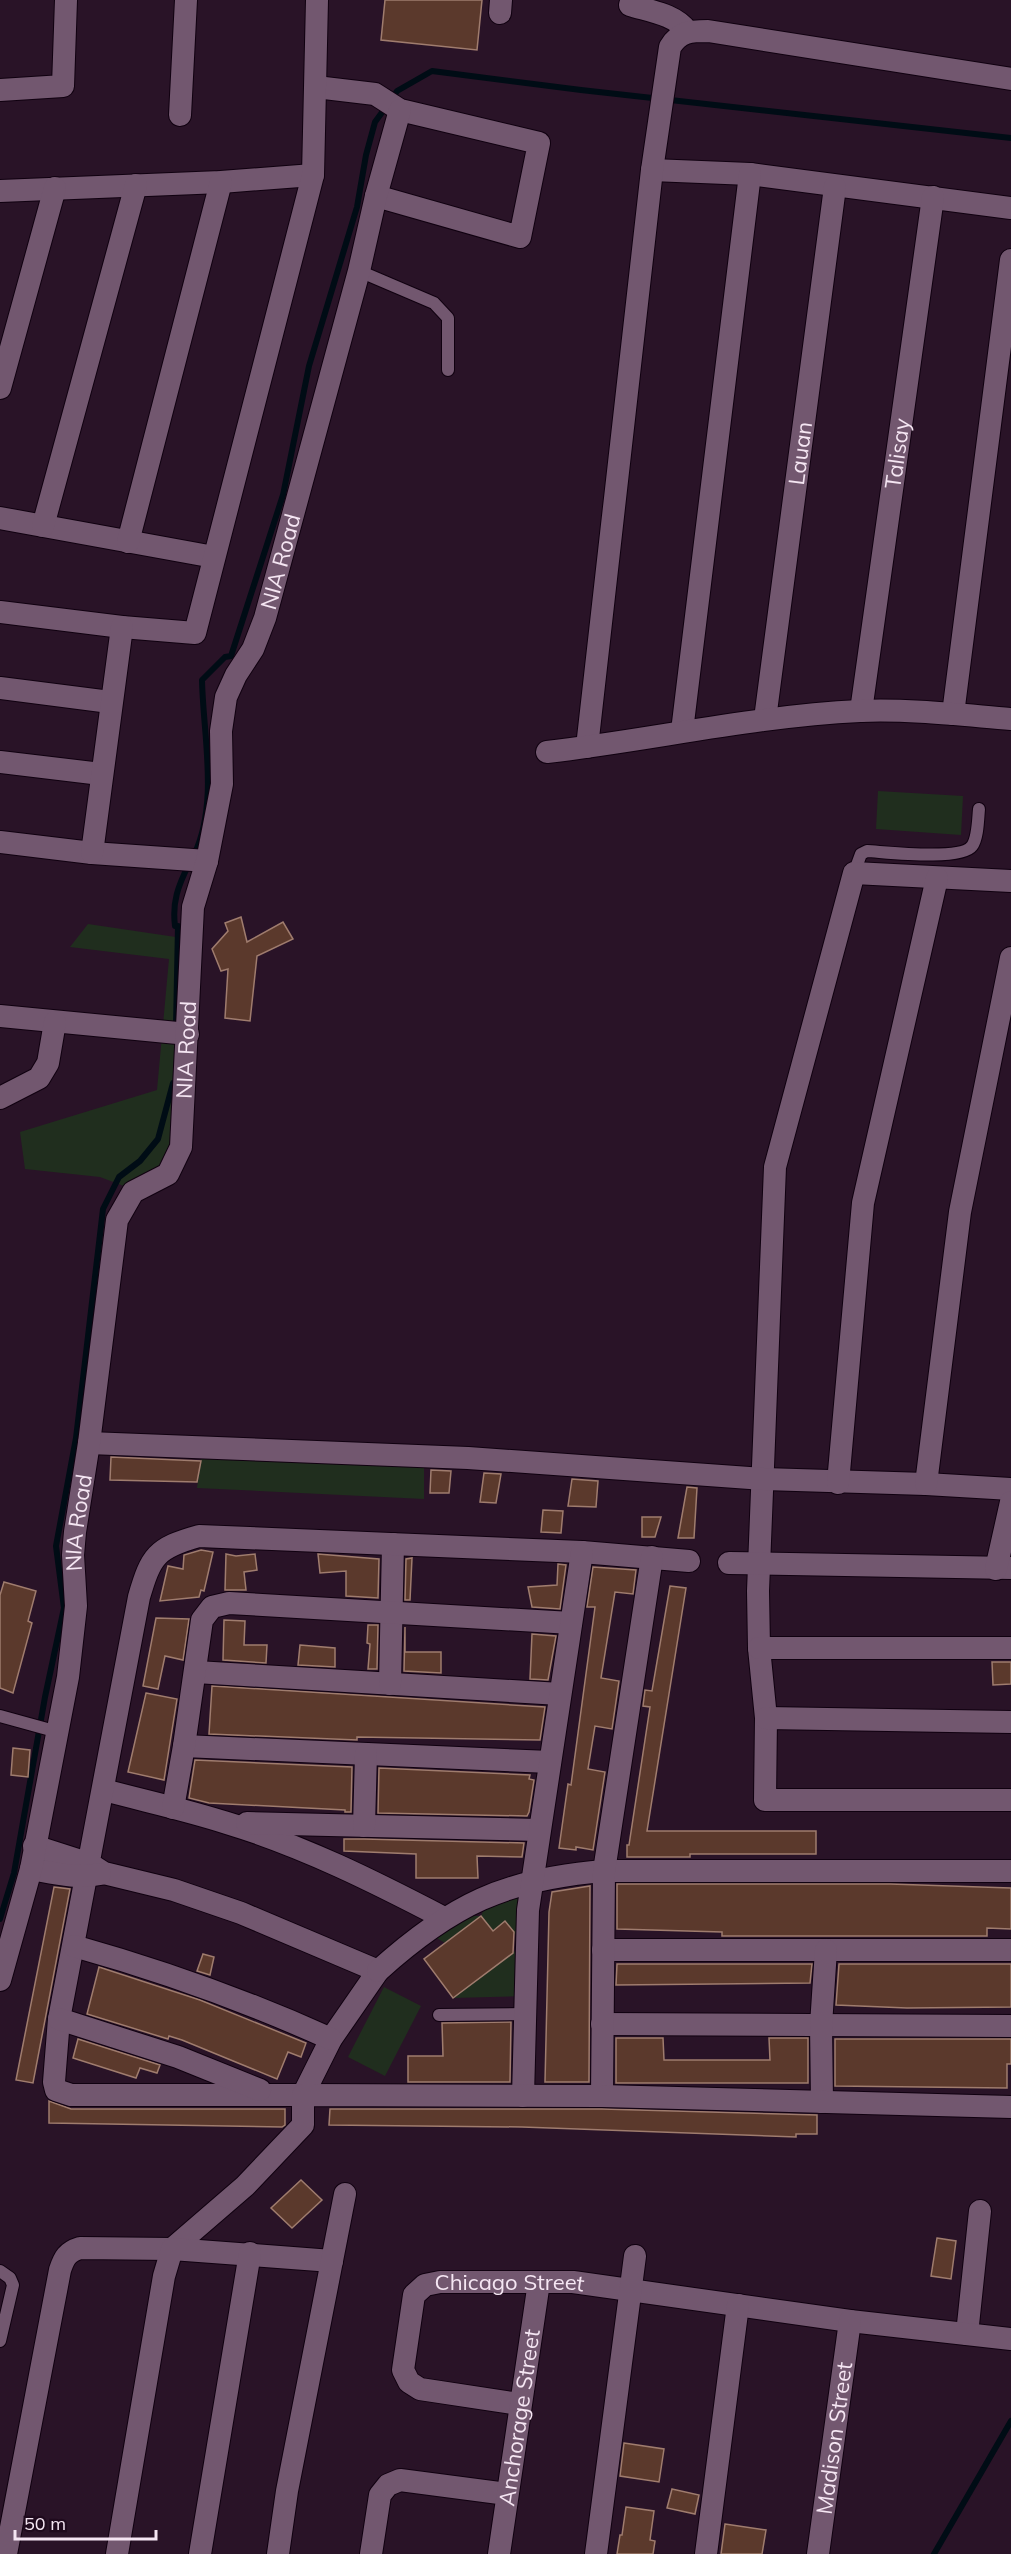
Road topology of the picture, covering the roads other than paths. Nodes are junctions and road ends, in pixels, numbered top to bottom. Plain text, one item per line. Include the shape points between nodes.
1 (66, 0) edge
2 (186, 0) edge
3 (317, 0) edge
4 (630, 5) dead end
5 (687, 31) junction
6 (1011, 79) edge
7 (316, 87) junction
8 (0, 90) edge
9 (400, 110) junction
10 (180, 115) dead end
11 (652, 170) junction
12 (750, 174) junction
13 (313, 175) junction
14 (221, 182) junction
15 (136, 185) junction
16 (835, 187) junction
17 (55, 188) junction
18 (0, 191) edge
19 (376, 196) junction
20 (933, 197) junction
21 (1011, 208) edge
22 (1011, 260) edge
23 (359, 271) junction
24 (448, 370) dead end
25 (0, 388) edge
26 (0, 518) edge
27 (43, 526) junction
28 (128, 542) junction
29 (214, 557) junction
30 (0, 612) edge
31 (122, 627) junction
32 (0, 688) edge
33 (110, 702) junction
34 (861, 711) junction
35 (953, 714) junction
36 (765, 719) junction
37 (1011, 719) edge
38 (682, 731) junction
39 (587, 747) junction
40 (547, 752) dead end
41 (0, 762) edge
42 (101, 774) junction
43 (980, 809) dead end
44 (0, 842) edge
45 (92, 853) junction
46 (939, 855) junction
47 (198, 860) junction
48 (854, 873) junction
49 (938, 878) junction
50 (1011, 881) edge
51 (1011, 958) edge
52 (0, 1016) edge
53 (55, 1022) junction
54 (188, 1034) junction
55 (0, 1098) edge
56 (89, 1443) junction
57 (764, 1479) junction
58 (838, 1483) junction
59 (926, 1484) junction
60 (1011, 1489) edge
61 (1011, 1502) edge
62 (393, 1544) junction
63 (582, 1552) junction
64 (652, 1557) junction
65 (689, 1561) dead end
66 (729, 1563) dead end
67 (759, 1565) junction
68 (1003, 1568) edge
69 (391, 1613) junction
70 (571, 1623) junction
71 (759, 1648) junction
72 (1011, 1648) edge
73 (196, 1672) junction
74 (390, 1684) junction
75 (560, 1694) junction
76 (0, 1716) edge
77 (766, 1718) junction
78 (1011, 1722) edge
79 (58, 1732) junction
80 (184, 1746) junction
81 (366, 1754) junction
82 (550, 1762) junction
83 (104, 1790) junction
84 (1011, 1800) edge
85 (173, 1808) junction
86 (228, 1823) junction
87 (364, 1826) junction
88 (539, 1830) junction
89 (33, 1857) junction
90 (94, 1871) junction
91 (604, 1871) junction
92 (1011, 1871) edge
93 (531, 1881) junction
94 (10, 1906) edge
95 (444, 1918) junction
96 (74, 1946) junction
97 (603, 1950) junction
98 (826, 1950) junction
99 (1011, 1950) edge
100 (378, 1971) junction
101 (0, 1980) edge
102 (525, 2014) junction
103 (439, 2015) dead end
104 (59, 2019) junction
105 (602, 2024) junction
106 (821, 2025) junction
107 (1011, 2026) edge
108 (331, 2039) junction
109 (269, 2094) junction
110 (303, 2095) junction
111 (523, 2096) junction
112 (602, 2096) junction
113 (822, 2102) junction
114 (1011, 2107) edge
115 (345, 2194) dead end
116 (980, 2211) dead end
117 (172, 2249) junction
118 (250, 2253) junction
119 (635, 2256) dead end
120 (332, 2261) junction
121 (0, 2271) edge
122 (538, 2282) junction
123 (630, 2291) junction
124 (738, 2305) junction
125 (850, 2321) junction
126 (967, 2334) junction
127 (1010, 2339) edge
128 (0, 2341) edge
129 (519, 2404) junction
130 (507, 2494) junction
131 (6, 2554) edge
132 (117, 2554) edge
133 (200, 2554) edge
134 (278, 2554) edge
135 (370, 2554) edge
136 (499, 2554) edge
137 (596, 2554) edge
138 (706, 2554) edge
139 (818, 2554) edge

1 - 8 street via 63,86
2 - 10 street
3 - 7 street
4 - 5 street via 667,16
5 - 6 street via 708,31
5 - 11 street via 670,47
7 - 9 street via 375,94
7 - 13 street
9 - 19 street, NIA Road
9 - 19 street via 539,143 520,237
11 - 12 street
11 - 39 street
12 - 16 street
12 - 38 street
13 - 14 street
13 - 29 street
14 - 15 street
14 - 28 street
15 - 17 street
15 - 27 street
16 - 20 street
16 - 36 street, Lauan
17 - 18 street
17 - 25 street
19 - 23 street, NIA Road
20 - 21 street
20 - 34 street, Talisay
22 - 35 street
23 - 24 lane via 434,303 448,318
23 - 47 street, NIA Road via 265,618 226,697 221,731 222,784
26 - 27 street
27 - 28 street
28 - 29 street
29 - 31 street via 195,633
30 - 31 street
31 - 33 street
32 - 33 street
33 - 42 street
34 - 35 street
34 - 36 street
35 - 37 street
36 - 38 street
38 - 39 street
39 - 40 street
41 - 42 street
42 - 45 street
43 - 46 lane via 974,844 967,851
44 - 45 street
45 - 47 street
46 - 48 lane via 867,851 861,854
46 - 49 lane
47 - 54 street, NIA Road
48 - 49 street
48 - 57 street via 775,1167
49 - 50 street
49 - 58 street via 863,1203
51 - 59 street via 960,1212
52 - 53 street
53 - 54 street
53 - 55 street via 48,1063 39,1078
54 - 56 street, NIA Road via 181,1147 168,1174 133,1192 117,1221
56 - 57 street via 468,1458
56 - 79 street, NIA Road via 73,1555 76,1606
57 - 58 street
57 - 67 street
58 - 59 street
59 - 60 street
61 - 68 street
62 - 63 street
62 - 69 street
62 - 83 street via 199,1536 157,1554 147,1569 139,1597
63 - 64 street
63 - 70 street
64 - 65 street
64 - 91 street
66 - 67 street
67 - 68 street
67 - 71 street
69 - 70 street
69 - 73 street via 229,1603 212,1607 202,1620
69 - 74 street
70 - 75 street
71 - 72 street
71 - 77 street
73 - 74 street
73 - 80 street
74 - 75 street
75 - 82 street
76 - 79 lane
77 - 78 street
77 - 84 street via 765,1800
79 - 89 street, NIA Road
80 - 81 street
80 - 85 street
81 - 82 street
81 - 87 street
82 - 88 street
83 - 85 street
83 - 90 street
85 - 86 street
86 - 87 street
86 - 95 street via 368,1879
87 - 88 street
88 - 93 street
89 - 90 street
89 - 94 street, NIA Road
90 - 96 street
90 - 100 street via 174,1890 242,1913
91 - 92 street
91 - 93 street
91 - 97 street
93 - 95 street via 506,1888
93 - 102 street
94 - 101 street, NIA Road
95 - 100 street
96 - 104 street
96 - 108 street via 206,1987
97 - 98 street
97 - 105 street
98 - 99 street
98 - 106 street
100 - 108 street
102 - 103 lane
102 - 111 street
104 - 109 street via 178,2057
104 - 109 street via 54,2082 56,2090 63,2094
105 - 106 street
105 - 112 street
106 - 107 street
106 - 113 street
108 - 110 street
109 - 110 street
110 - 111 street
110 - 117 street via 303,2125 245,2186
111 - 112 street
112 - 113 street
113 - 114 street
115 - 120 street
116 - 126 street
117 - 118 street
117 - 131 street via 80,2248 64,2258
117 - 132 street via 164,2276
118 - 120 street
118 - 133 street
119 - 123 street
120 - 134 street
121 - 128 lane via 13,2285
122 - 123 street, Chicago Street via 573,2282
122 - 129 street, Anchorage Street
122 - 129 street, Chicago Street via 440,2282 424,2285 414,2295 403,2370 409,2382 420,2389
123 - 124 street, Chicago Street
123 - 137 street
124 - 125 street, Chicago Street
124 - 138 street
125 - 126 street, Chicago Street
125 - 139 street, Madison Street
126 - 127 street, Chicago Street
129 - 130 street, Anchorage Street
130 - 135 street via 400,2480 388,2485 380,2495
130 - 136 street, Anchorage Street

